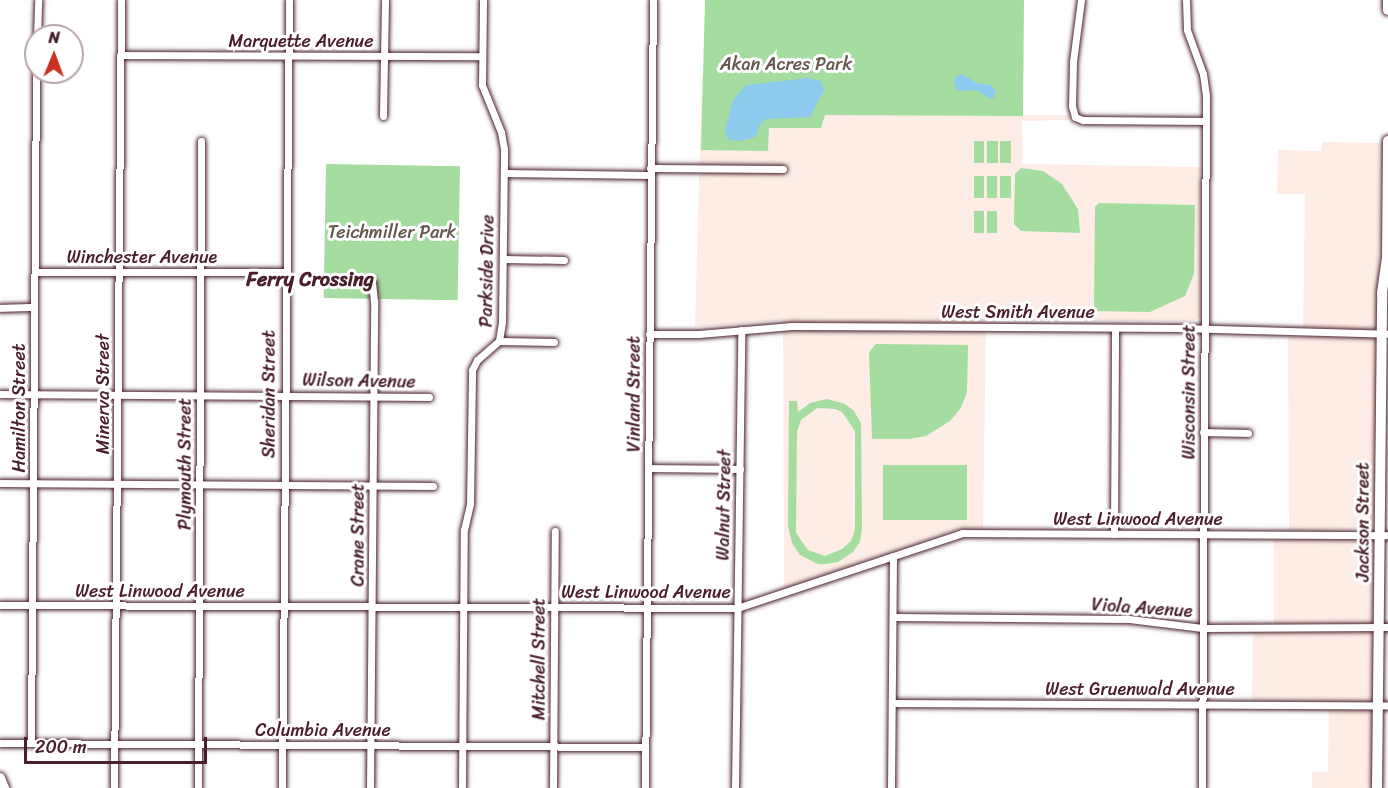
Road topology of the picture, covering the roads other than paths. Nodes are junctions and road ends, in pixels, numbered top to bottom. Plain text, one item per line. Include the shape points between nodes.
1 (38, 0) edge
2 (121, 0) edge
3 (289, 0) edge
4 (385, 0) edge
5 (483, 0) edge
6 (653, 0) edge
7 (1081, 0) edge
8 (1186, 0) edge
9 (1388, 0) edge
10 (1388, 10) edge
11 (37, 24) edge
12 (120, 55) junction
13 (288, 55) junction
14 (384, 56) junction
15 (481, 56) junction
16 (36, 84) edge
17 (383, 116) dead end
18 (1206, 121) junction
19 (201, 141) dead end
20 (1388, 141) edge
21 (783, 169) dead end
22 (650, 171) junction
23 (504, 173) junction
24 (1388, 205) edge
25 (1388, 258) edge
26 (503, 259) junction
27 (564, 260) dead end
28 (34, 272) junction
29 (118, 272) junction
30 (201, 272) junction
31 (285, 272) junction
32 (372, 281) dead end
33 (34, 307) junction
34 (0, 308) edge
35 (1115, 328) junction
36 (1204, 329) junction
37 (741, 330) junction
38 (649, 334) junction
39 (1385, 334) edge
40 (498, 341) junction
41 (554, 342) dead end
42 (0, 394) edge
43 (118, 394) junction
44 (34, 395) junction
45 (200, 395) junction
46 (284, 396) junction
47 (374, 396) junction
48 (429, 397) dead end
49 (1203, 432) junction
50 (1248, 433) dead end
51 (1384, 434) edge
52 (648, 468) junction
53 (740, 469) junction
54 (0, 483) edge
55 (34, 484) junction
56 (117, 484) junction
57 (200, 484) junction
58 (284, 484) junction
59 (373, 485) junction
60 (433, 486) dead end
61 (555, 531) dead end
62 (1114, 534) junction
63 (1203, 534) junction
64 (1383, 535) edge
65 (893, 556) junction
66 (0, 605) edge
67 (33, 605) junction
68 (116, 605) junction
69 (199, 606) junction
70 (283, 607) junction
71 (372, 607) junction
72 (463, 607) junction
73 (554, 607) junction
74 (647, 608) junction
75 (737, 608) junction
76 (893, 617) junction
77 (1202, 628) junction
78 (1383, 628) edge
79 (892, 703) junction
80 (1202, 705) junction
81 (1383, 706) edge
82 (0, 743) edge
83 (31, 743) junction
84 (114, 743) junction
85 (199, 744) junction
86 (282, 745) junction
87 (370, 745) junction
88 (462, 746) junction
89 (554, 747) junction
90 (645, 747) junction
91 (0, 778) edge
92 (3, 788) edge
93 (114, 788) edge
94 (198, 788) edge
95 (282, 788) edge
96 (370, 788) edge
97 (462, 788) edge
98 (553, 788) edge
99 (645, 788) edge
100 (735, 788) edge
101 (891, 788) edge
102 (1202, 788) edge
103 (1377, 788) edge

1 - 11 street
2 - 12 street, Minerva Street
3 - 13 street, Sheridan Street
4 - 14 street
5 - 15 street, Parkside Drive
6 - 22 street, Vinland Street
7 - 18 street via 1073,62 1075,117
8 - 18 street, Wisconsin Street via 1187,30 1206,87
9 - 10 main road
12 - 13 street, Marquette Avenue
12 - 29 street, Minerva Street
13 - 14 street, Marquette Avenue
13 - 31 street, Sheridan Street
14 - 15 street, Marquette Avenue
14 - 17 street
15 - 23 street, Parkside Drive via 484,92 503,137
16 - 28 street, Hamilton Street
18 - 36 street, Wisconsin Street
19 - 30 street, Plymouth Street
20 - 24 main road, Jackson Street
21 - 22 street
22 - 23 street
22 - 38 street, Vinland Street
23 - 26 street, Parkside Drive
24 - 25 main road, Jackson Street
25 - 39 main road, Jackson Street via 1382,280
26 - 27 street
26 - 40 street, Parkside Drive via 502,329
28 - 29 street, Winchester Avenue
28 - 33 street, Hamilton Street
29 - 30 street, Winchester Avenue
29 - 43 street, Minerva Street
30 - 31 street, Winchester Avenue
30 - 45 street, Plymouth Street
31 - 46 street, Sheridan Street
32 - 47 street, Crane Street
33 - 34 street
33 - 44 street, Hamilton Street
35 - 36 street, West Smith Avenue
35 - 37 street, West Smith Avenue via 792,326
35 - 62 street
36 - 39 street, West Smith Avenue
36 - 49 street, Wisconsin Street
37 - 38 street, West Smith Avenue
37 - 53 street, Walnut Street
38 - 52 street, Vinland Street
39 - 51 main road, Jackson Street
40 - 41 street
40 - 72 street, Parkside Drive via 472,370 470,504 464,530
42 - 44 street, Wilson Avenue
43 - 44 street, Wilson Avenue
43 - 45 street, Wilson Avenue
43 - 56 street, Minerva Street
44 - 55 street, Hamilton Street
45 - 46 street, Wilson Avenue
45 - 57 street, Plymouth Street
46 - 47 street, Wilson Avenue
46 - 58 street, Sheridan Street
47 - 48 street, Wilson Avenue
47 - 59 street, Crane Street
49 - 50 street
49 - 63 street, Wisconsin Street
51 - 64 main road, Jackson Street
52 - 53 street
52 - 74 street, Vinland Street
53 - 75 street, Walnut Street
54 - 55 street
55 - 56 street
55 - 67 street, Hamilton Street
56 - 57 street
56 - 68 street, Minerva Street
57 - 58 street
57 - 69 street, Plymouth Street
58 - 59 street
58 - 70 street, Sheridan Street
59 - 60 street
59 - 71 street, Crane Street
61 - 73 street, Mitchell Street
62 - 63 street, West Linwood Avenue
62 - 65 street, West Linwood Avenue via 962,533
63 - 64 street, West Linwood Avenue
63 - 77 street, Wisconsin Street
64 - 78 main road, Jackson Street
65 - 75 street, West Linwood Avenue
65 - 76 street
66 - 67 street, West Linwood Avenue
67 - 68 street, West Linwood Avenue
67 - 83 street, Hamilton Street
68 - 69 street, West Linwood Avenue
68 - 84 street, Minerva Street
69 - 70 street, West Linwood Avenue
69 - 85 street, Plymouth Street
70 - 71 street, West Linwood Avenue
70 - 86 street, Sheridan Street
71 - 72 street, West Linwood Avenue
71 - 87 street, Crane Street
72 - 73 street, West Linwood Avenue
72 - 88 street, Parkside Drive
73 - 74 street, West Linwood Avenue
73 - 89 street, Mitchell Street
74 - 75 street, West Linwood Avenue
74 - 90 street, Vinland Street
75 - 100 street, Walnut Street
76 - 77 street, Viola Avenue via 1130,619
76 - 79 street
77 - 78 street, Viola Avenue
77 - 80 street, Wisconsin Street
78 - 81 main road, Jackson Street
79 - 80 street, West Gruenwald Avenue
79 - 101 street
80 - 81 street, West Gruenwald Avenue
80 - 102 street, Wisconsin Street
81 - 103 main road, Jackson Street
82 - 83 street, Columbia Avenue
83 - 84 street, Columbia Avenue
84 - 85 street, Columbia Avenue
84 - 93 street, Minerva Street
85 - 86 street, Columbia Avenue
85 - 94 street, Plymouth Street
86 - 87 street, Columbia Avenue
86 - 95 street, Sheridan Street
87 - 88 street, Columbia Avenue
87 - 96 street, Crane Street
88 - 89 street, Columbia Avenue
88 - 97 street, Parkside Drive
89 - 90 street, Columbia Avenue
89 - 98 street, Mitchell Street
90 - 99 street, Vinland Street
91 - 92 main road

